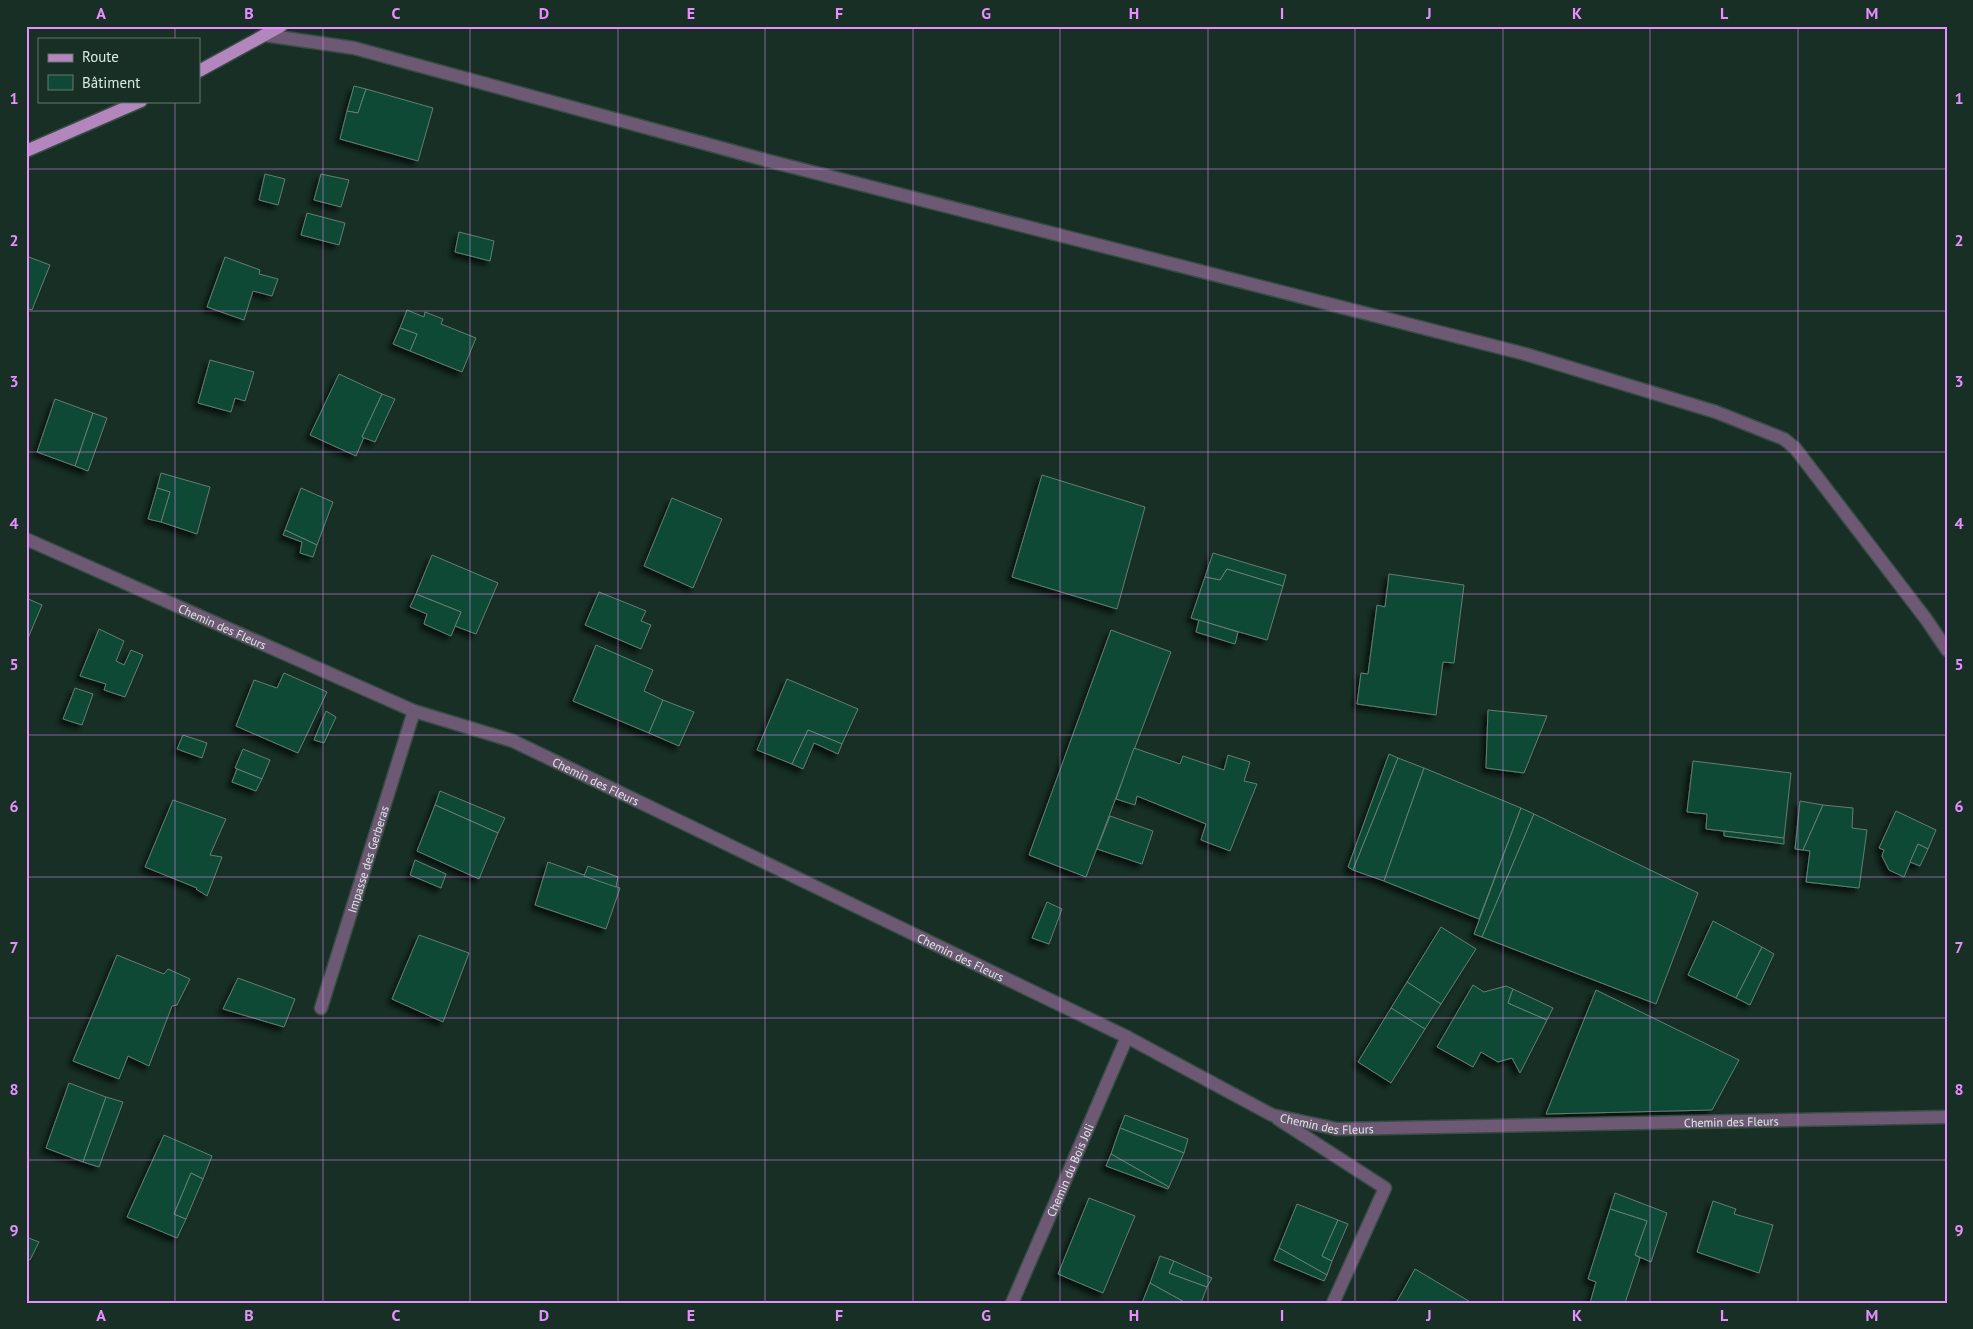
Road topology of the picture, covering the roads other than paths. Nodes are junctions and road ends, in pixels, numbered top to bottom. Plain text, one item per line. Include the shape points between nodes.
1 (280, 26) edge
2 (264, 36) junction
3 (200, 70) edge
4 (140, 102) edge
5 (26, 151) edge
6 (26, 539) edge
7 (1947, 650) edge
8 (414, 711) junction
9 (321, 1008) dead end
10 (1127, 1037) junction
11 (1272, 1115) junction
12 (1947, 1117) edge
13 (1012, 1303) edge
14 (1333, 1303) edge

1 - 2 main road
2 - 3 main road
2 - 7 street via 354,48 769,161 1525,354 1716,412 1784,439 1795,448
4 - 5 main road
6 - 8 street, Chemin des Fleurs
8 - 9 street, Impasse des Gerberas
8 - 10 street, Chemin des Fleurs via 513,741
10 - 11 street, Chemin des Fleurs
10 - 13 street, Chemin du Bois Joli
11 - 12 street, Chemin des Fleurs via 1338,1129
11 - 14 street via 1386,1188

